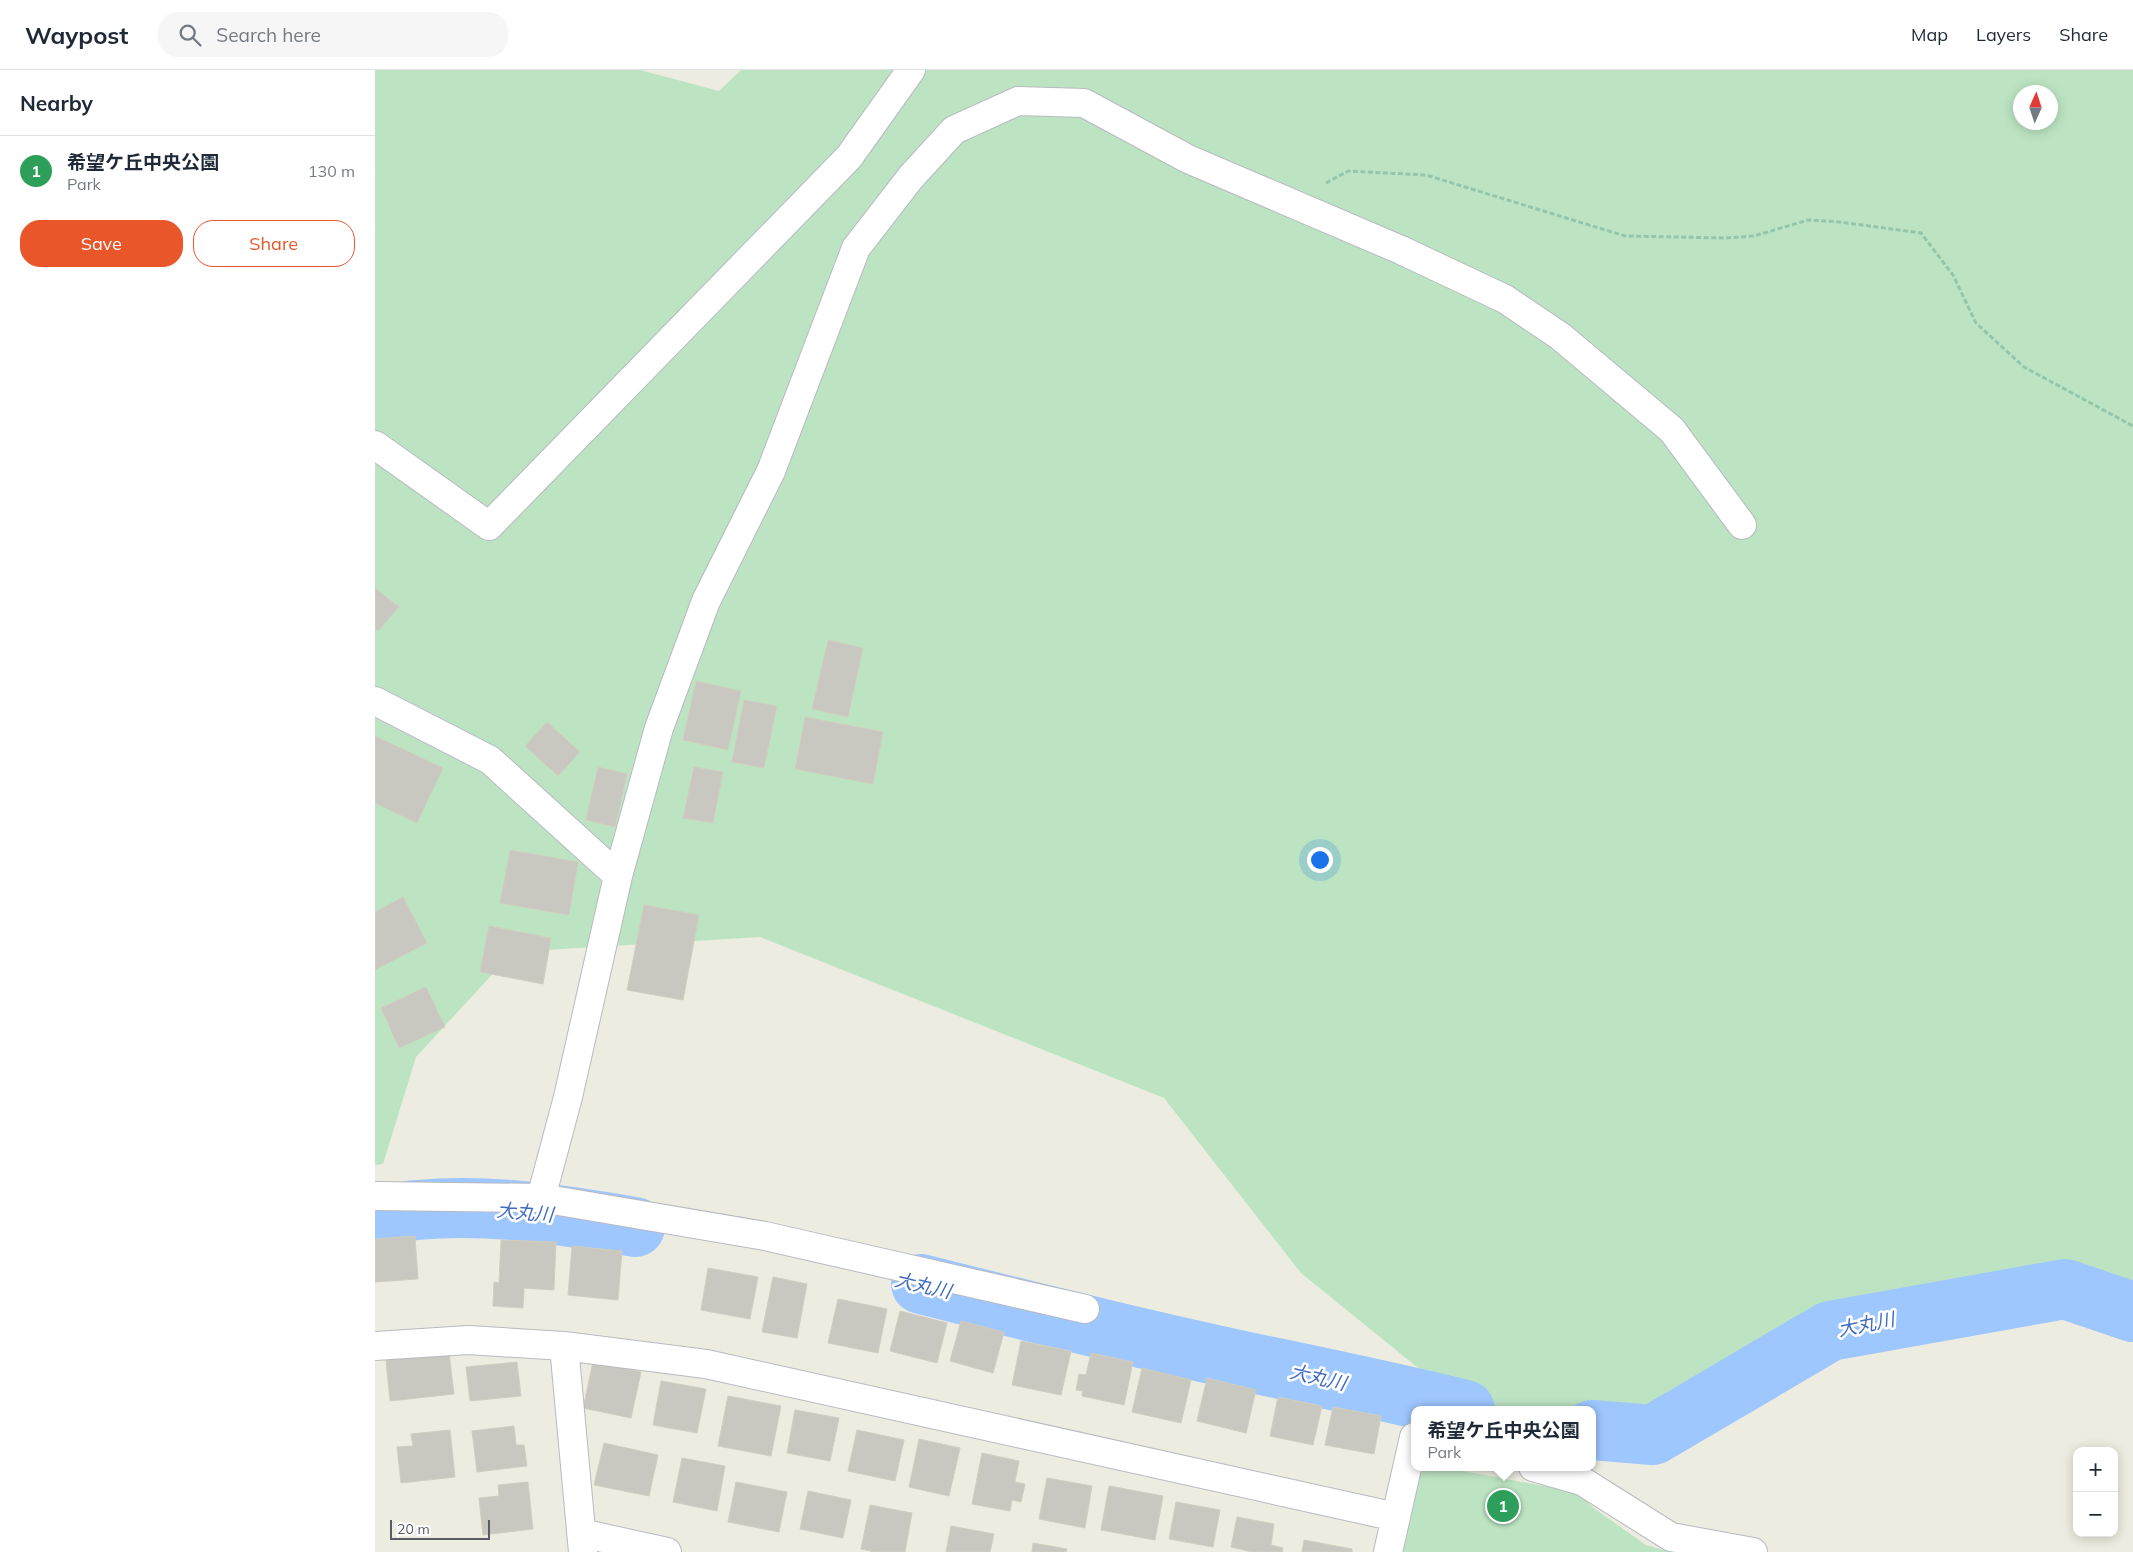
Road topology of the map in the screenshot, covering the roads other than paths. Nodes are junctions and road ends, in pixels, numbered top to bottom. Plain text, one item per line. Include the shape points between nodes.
1 (911, 70) edge
2 (375, 445) edge
3 (1742, 525) dead end
4 (375, 701) edge
5 (618, 876) junction
6 (375, 1196) edge
7 (541, 1198) junction
8 (1085, 1309) dead end
9 (375, 1346) edge
10 (564, 1346) junction
11 (1411, 1451) edge
12 (1547, 1471) edge
13 (1396, 1517) junction
14 (582, 1542) edge
15 (667, 1552) edge
16 (1388, 1552) edge
17 (1753, 1552) edge

1 - 2 street via 849,157 489,526
3 - 5 street via 1671,430 1560,336 1505,298 1188,159 1083,103 1018,101 954,130 911,177 856,248 771,471 706,600 659,728
4 - 5 street via 490,760
5 - 7 street via 568,1098
6 - 7 street
7 - 8 street via 765,1236
9 - 10 street via 468,1340
10 - 13 street via 706,1364
10 - 14 street
11 - 13 street
12 - 17 street via 1583,1481 1671,1537
13 - 16 street
14 - 15 street

